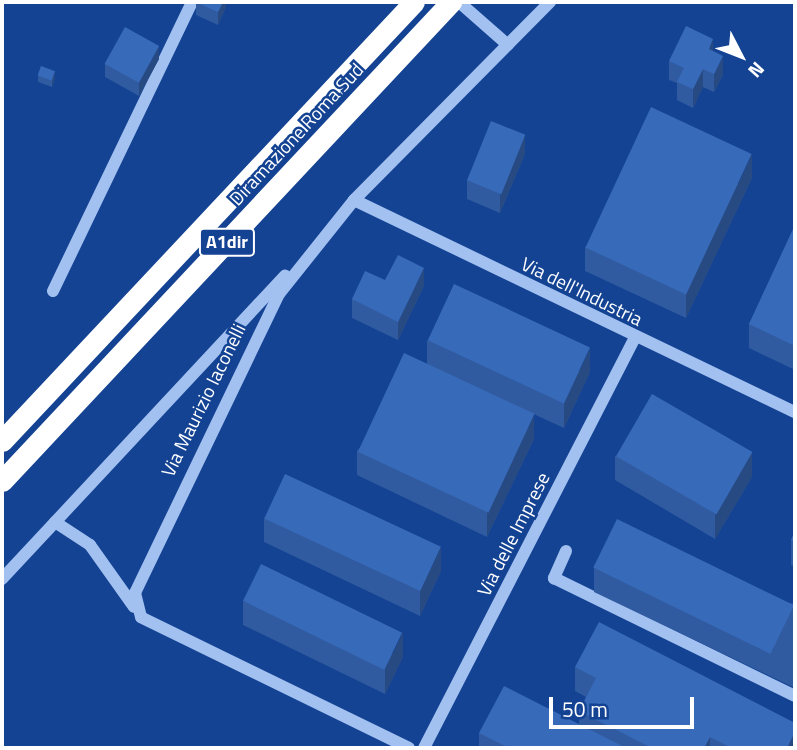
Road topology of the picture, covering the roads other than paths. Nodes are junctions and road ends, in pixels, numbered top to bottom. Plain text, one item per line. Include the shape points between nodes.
1 (192, 2) edge
2 (414, 2) edge
3 (451, 2) edge
4 (459, 2) edge
5 (550, 2) edge
6 (508, 46) junction
7 (354, 200) junction
8 (53, 291) dead end
9 (635, 338) junction
10 (795, 412) edge
11 (2, 441) edge
12 (2, 481) edge
13 (55, 522) junction
14 (566, 551) dead end
15 (2, 579) edge
16 (141, 617) junction
17 (795, 696) edge
18 (409, 748) edge
19 (424, 748) edge

1 - 8 street
2 - 11 highway, Diramazione Roma Sud / A1dir
3 - 12 highway, Diramazione Roma Sud / A1dir
4 - 6 street
5 - 6 street, Via Maurizio Iaconelli
6 - 7 street, Via Maurizio Iaconelli
7 - 9 street, Via dell'Industria
7 - 13 street
7 - 16 street, Via Maurizio Iaconelli via 304,259 252,340 137,584
9 - 10 street, Via dell'Industria
9 - 19 street, Via delle Imprese
13 - 15 street
13 - 16 street via 100,557
14 - 17 street via 554,578
16 - 18 street

